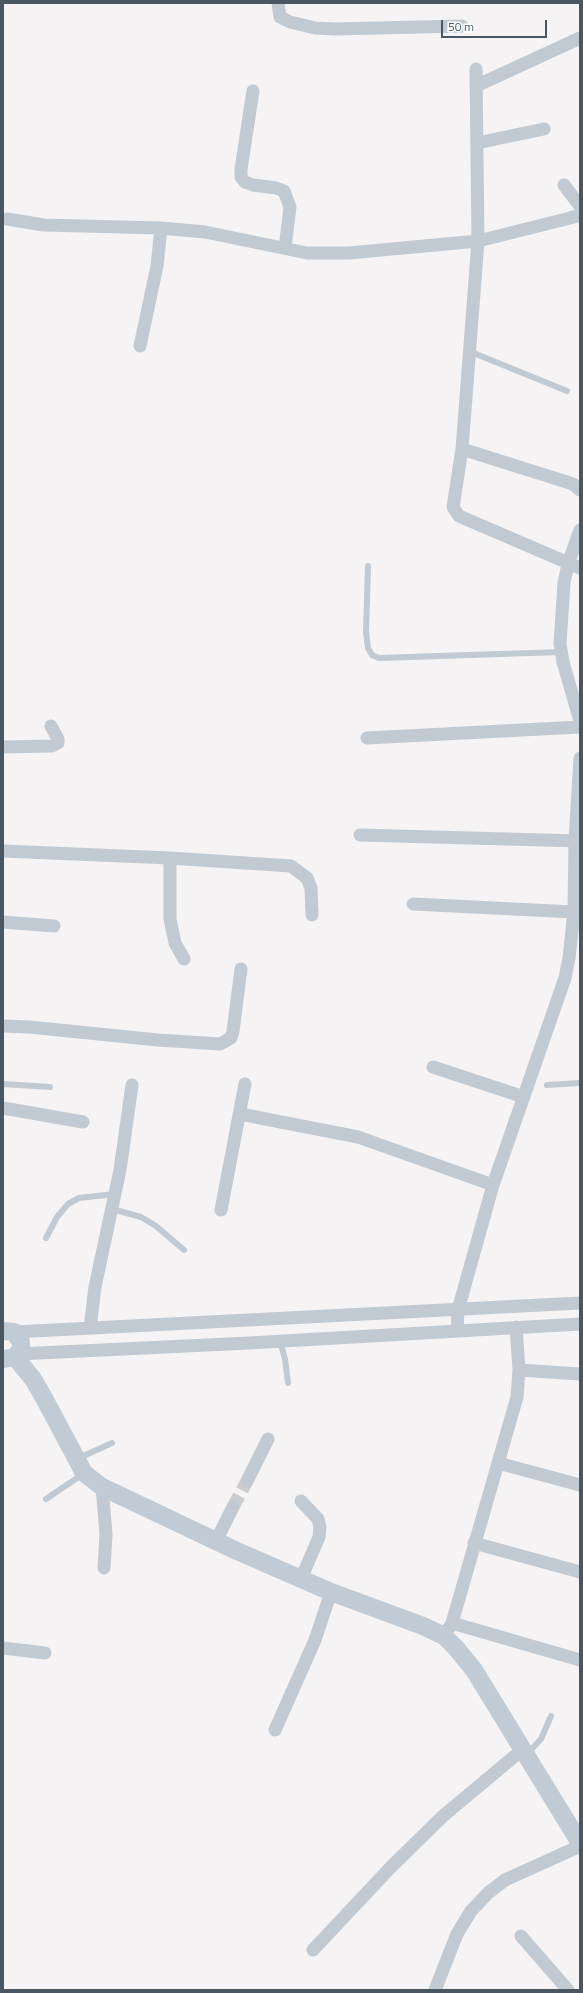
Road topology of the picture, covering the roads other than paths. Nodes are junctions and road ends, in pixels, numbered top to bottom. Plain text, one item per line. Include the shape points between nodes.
1 (278, 3) edge
2 (462, 26) dead end
3 (580, 38) edge
4 (476, 69) dead end
5 (476, 86) junction
6 (253, 91) dead end
7 (544, 129) dead end
8 (477, 143) junction
9 (564, 185) dead end
10 (580, 206) edge
11 (580, 213) edge
12 (7, 219) dead end
13 (161, 228) junction
14 (478, 241) junction
15 (285, 248) junction
16 (140, 346) dead end
17 (470, 352) junction
18 (567, 391) dead end
19 (462, 449) junction
20 (580, 490) edge
21 (580, 530) edge
22 (368, 566) dead end
23 (574, 566) edge
24 (561, 652) junction
25 (580, 721) edge
26 (51, 726) dead end
27 (580, 727) edge
28 (367, 738) dead end
29 (3, 747) edge
30 (580, 758) edge
31 (360, 835) dead end
32 (578, 840) edge
33 (3, 851) edge
34 (170, 858) junction
35 (414, 904) dead end
36 (577, 913) edge
37 (312, 915) dead end
38 (3, 922) edge
39 (54, 926) dead end
40 (184, 959) dead end
41 (241, 969) dead end
42 (3, 1026) edge
43 (433, 1067) dead end
44 (580, 1083) edge
45 (3, 1084) edge
46 (245, 1084) dead end
47 (132, 1085) dead end
48 (547, 1085) dead end
49 (50, 1087) dead end
50 (524, 1097) junction
51 (3, 1108) edge
52 (240, 1114) junction
53 (83, 1122) dead end
54 (492, 1185) junction
55 (115, 1194) junction
56 (112, 1209) junction
57 (222, 1210) dead end
58 (46, 1238) dead end
59 (184, 1250) dead end
60 (580, 1303) edge
61 (458, 1310) junction
62 (580, 1324) edge
63 (516, 1327) junction
64 (90, 1328) junction
65 (9, 1331) edge
66 (458, 1331) junction
67 (280, 1341) junction
68 (12, 1357) edge
69 (519, 1370) junction
70 (580, 1374) edge
71 (288, 1383) dead end
72 (268, 1439) dead end
73 (112, 1443) dead end
74 (498, 1463) junction
75 (80, 1466) junction
76 (247, 1481) tunnel mouth
77 (580, 1485) edge
78 (102, 1486) junction
79 (46, 1499) dead end
80 (300, 1501) dead end
81 (233, 1507) tunnel mouth
82 (216, 1541) junction
83 (474, 1543) junction
84 (104, 1568) dead end
85 (580, 1572) edge
86 (301, 1579) junction
87 (332, 1592) junction
88 (448, 1630) junction
89 (3, 1648) edge
90 (45, 1653) dead end
91 (580, 1660) edge
92 (551, 1716) dead end
93 (275, 1730) dead end
94 (524, 1752) junction
95 (580, 1843) edge
96 (580, 1846) edge
97 (521, 1936) dead end
98 (313, 1950) dead end
99 (435, 1990) edge
100 (568, 1990) edge

1 - 2 street via 280,17 315,28
3 - 5 street
4 - 5 street
5 - 8 street
6 - 15 street via 241,176 245,182 253,185 284,191 290,207
7 - 8 street
8 - 14 street
9 - 10 street
11 - 14 street via 570,218
12 - 13 street via 44,225
13 - 15 street via 205,232
13 - 16 street via 157,266
14 - 15 street via 349,253 307,253
14 - 17 street
17 - 18 lane
17 - 19 street
19 - 20 street via 573,484
19 - 23 street via 453,507 459,516
21 - 23 street
22 - 24 lane via 366,632 368,648 379,658
23 - 24 street via 562,596
24 - 25 street
26 - 29 street via 58,739 58,743 52,746
27 - 28 street
30 - 32 street
31 - 32 street
32 - 36 street
33 - 34 street
34 - 37 street via 291,866 307,878 311,888
34 - 40 street via 170,919 175,943
35 - 36 street
36 - 50 street via 565,978
38 - 39 street
41 - 42 street via 233,1031 231,1038 220,1044
43 - 50 street
44 - 48 lane
45 - 49 lane
46 - 52 street
47 - 55 street
50 - 54 street
51 - 53 street
52 - 54 street via 358,1136
52 - 57 street
54 - 61 street
55 - 56 street
55 - 58 lane via 79,1198 68,1204 56,1217
56 - 59 lane via 141,1217
56 - 64 street
60 - 61 street
61 - 64 street
61 - 66 street
62 - 63 street
63 - 66 street
63 - 69 street
64 - 65 street
65 - 68 street via 21,1342
66 - 67 street
67 - 68 street
67 - 71 lane
68 - 75 street via 33,1379
69 - 70 street
69 - 74 street via 517,1397
72 - 76 street
73 - 75 lane
74 - 77 street
74 - 83 street
75 - 78 street
75 - 79 lane
78 - 82 street
78 - 84 street via 106,1534
80 - 86 street via 318,1519 320,1527 319,1537
81 - 82 street
82 - 86 street
83 - 85 street
83 - 88 street
86 - 87 street
87 - 88 street via 423,1626
87 - 93 street via 315,1640
88 - 91 street
88 - 94 street via 456,1648 474,1670
89 - 90 street
92 - 94 lane via 541,1740
94 - 95 street
94 - 98 street via 443,1816
96 - 99 street via 505,1880 488,1893 471,1911 457,1934
97 - 100 street

